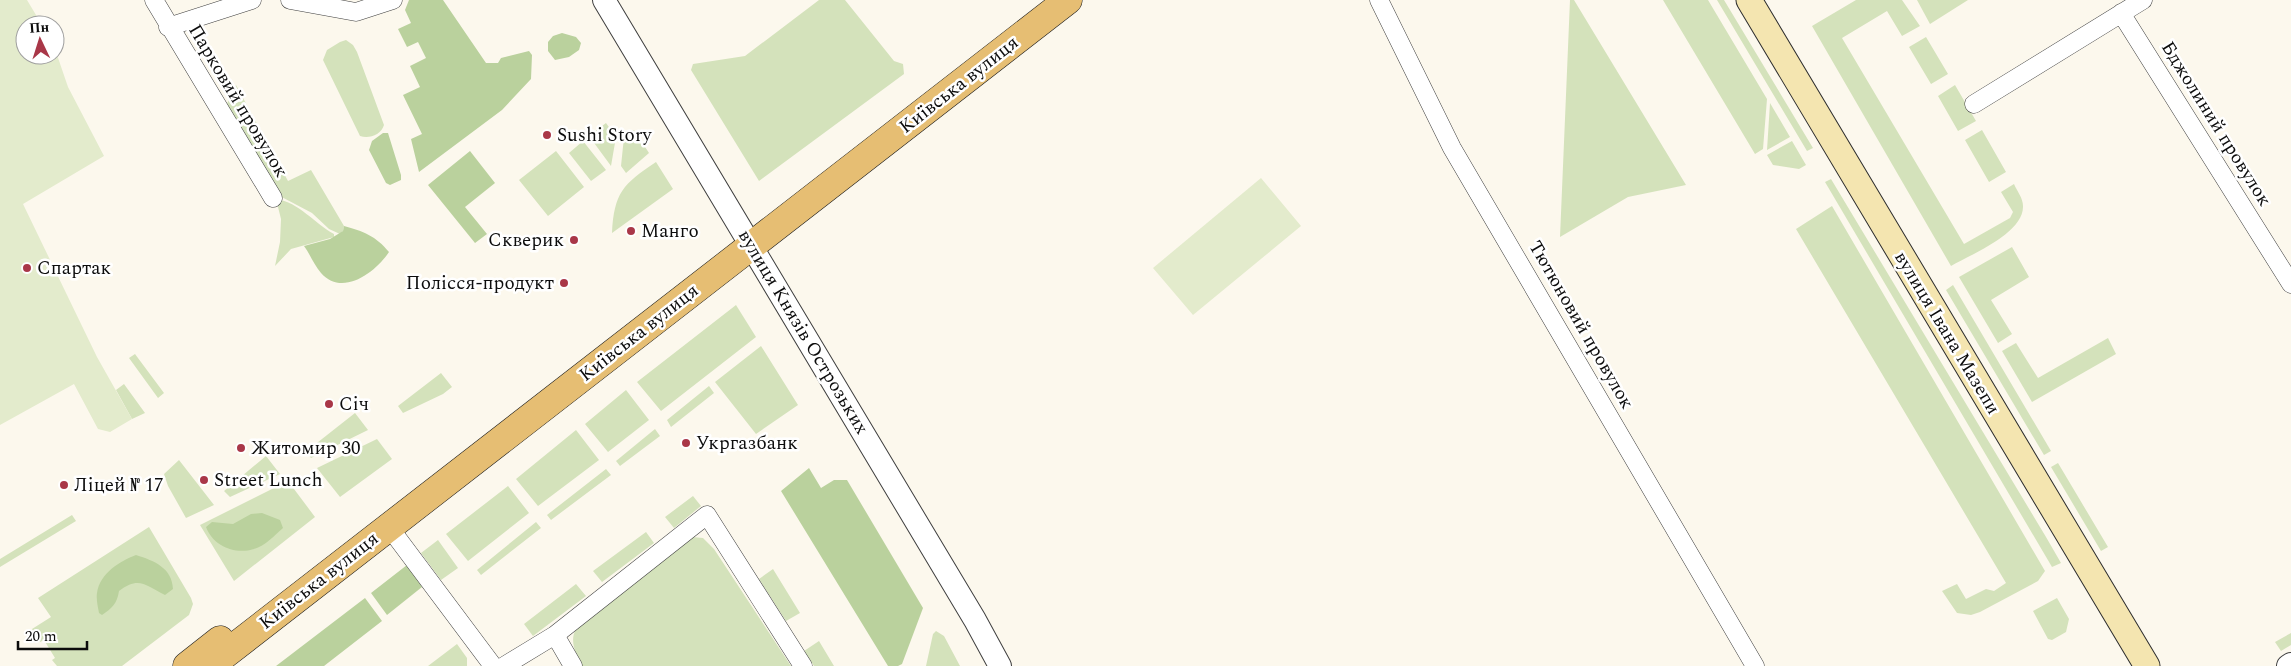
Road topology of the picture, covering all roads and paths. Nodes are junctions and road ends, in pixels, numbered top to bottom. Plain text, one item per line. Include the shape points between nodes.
1 (154, 0) edge
2 (252, 0) edge
3 (290, 0) edge
4 (393, 0) edge
5 (604, 0) edge
6 (1042, 0) edge
7 (1068, 0) edge
8 (1379, 0) edge
9 (1749, 0) edge
10 (2143, 0) edge
11 (2121, 13) junction
12 (168, 27) junction
13 (1974, 104) dead end
14 (272, 198) dead end
15 (747, 240) junction
16 (2291, 284) edge
17 (389, 527) junction
18 (555, 635) junction
19 (2291, 664) edge
20 (998, 665) edge
21 (187, 666) edge
22 (210, 666) edge
23 (493, 666) edge
24 (504, 666) edge
25 (573, 666) edge
26 (803, 666) edge
27 (1755, 666) edge
28 (2147, 666) edge
29 (2288, 666) edge

1 - 12 street, Парковий провулок
2 - 12 street
3 - 4 street via 356,12
5 - 15 street, вулиця Князів Острозьких
6 - 15 main road, Київська вулиця
7 - 15 main road, Київська вулиця
8 - 27 street, Тютюновий провулок via 1452,148
9 - 28 main road, вулиця Івана Мазепи
10 - 11 street
11 - 13 street
11 - 16 street, Бджолиний провулок
12 - 14 street, Парковий провулок
15 - 17 main road, Київська вулиця
15 - 20 street, вулиця Князів Острозьких via 970,612
15 - 21 main road, Київська вулиця
17 - 22 main road, Київська вулиця
17 - 23 street
18 - 24 street
18 - 25 street
18 - 26 street via 707,514
19 - 29 street

